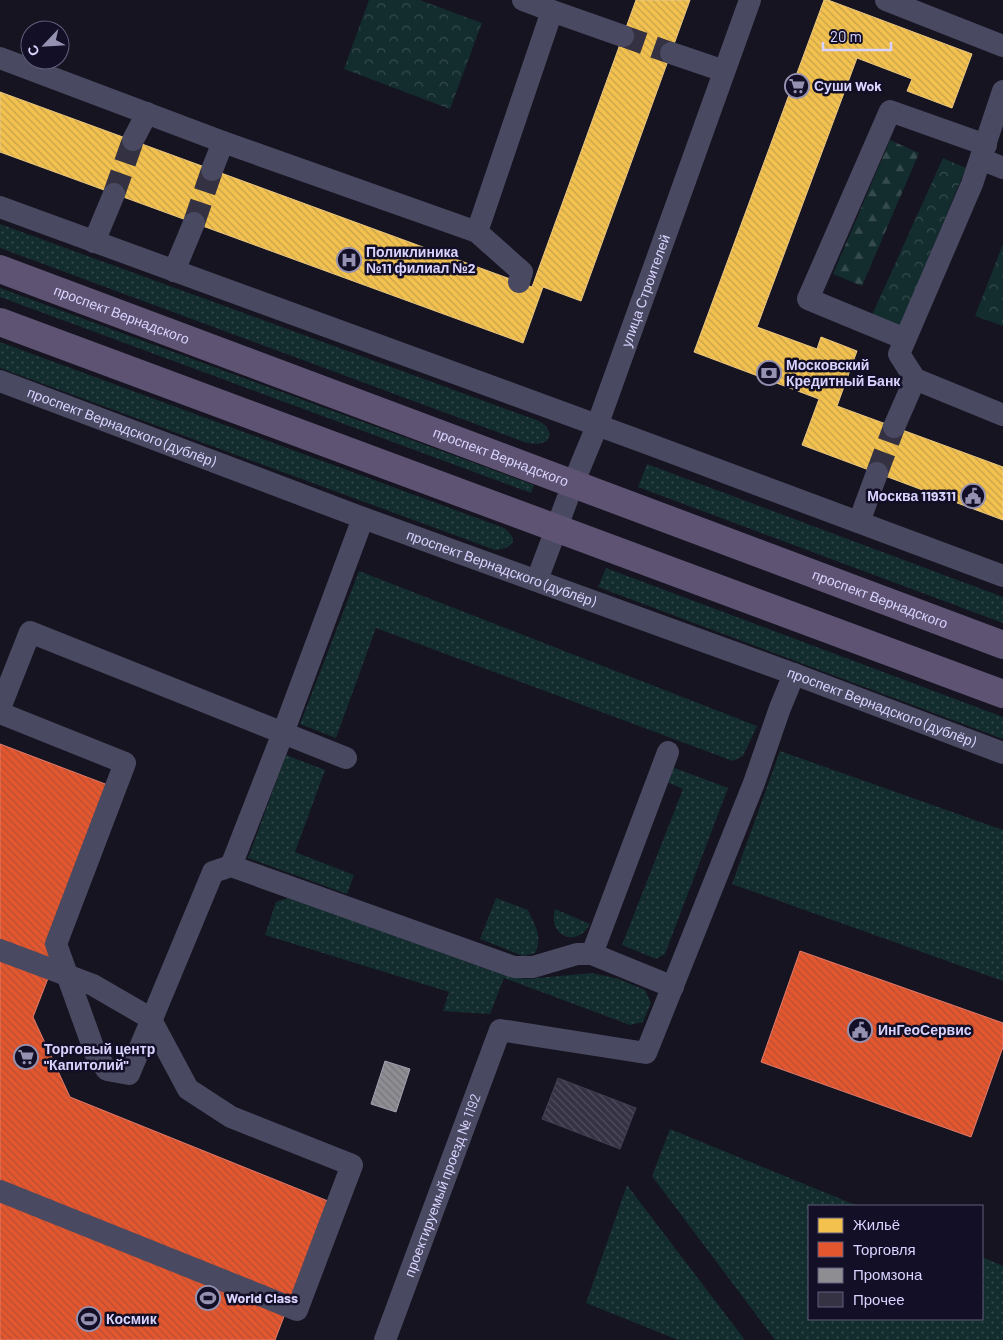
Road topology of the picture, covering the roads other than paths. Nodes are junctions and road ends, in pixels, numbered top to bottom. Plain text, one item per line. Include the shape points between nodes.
1 (523, 0) edge
2 (750, 0) edge
3 (886, 0) edge
4 (552, 11) junction
5 (623, 36) tunnel mouth
6 (1003, 46) edge
7 (671, 53) tunnel mouth
8 (0, 58) edge
9 (724, 72) junction
10 (1003, 91) edge
11 (147, 112) junction
12 (133, 140) tunnel mouth
13 (223, 142) junction
14 (984, 152) junction
15 (1003, 168) edge
16 (212, 170) tunnel mouth
17 (114, 194) tunnel mouth
18 (0, 207) edge
19 (194, 223) tunnel mouth
20 (477, 232) junction
21 (94, 242) junction
22 (0, 269) edge
23 (174, 271) junction
24 (519, 282) dead end
25 (0, 322) edge
26 (906, 340) junction
27 (915, 379) junction
28 (1, 383) edge
29 (1003, 416) edge
30 (597, 426) junction
31 (894, 427) tunnel mouth
32 (877, 473) tunnel mouth
33 (573, 484) junction
34 (364, 518) junction
35 (859, 522) junction
36 (557, 527) junction
37 (1003, 576) edge
38 (537, 580) junction
39 (1003, 645) edge
40 (794, 674) junction
41 (1003, 694) edge
42 (0, 708) edge
43 (0, 713) edge
44 (283, 733) junction
45 (668, 752) dead end
46 (1003, 753) edge
47 (346, 758) dead end
48 (231, 866) junction
49 (0, 950) edge
50 (592, 954) junction
51 (673, 987) junction
52 (150, 1018) junction
53 (0, 1191) edge
54 (385, 1340) edge

1 - 4 street
2 - 9 street, улица Строителей
3 - 6 street
4 - 5 street
4 - 20 street
7 - 9 street
8 - 11 street
9 - 30 street, улица Строителей
10 - 14 street
11 - 12 street
11 - 13 street
13 - 16 street
13 - 20 street
14 - 15 street
14 - 26 street
14 - 26 street via 890,111 808,299
17 - 21 street
18 - 21 street
19 - 23 street
20 - 24 street via 522,272
21 - 23 street
22 - 33 main road, проспект Вернадского
23 - 30 street
25 - 36 main road
26 - 27 street via 899,354
27 - 29 street
27 - 31 street
28 - 34 street, проспект Вернадского (дублёр)
30 - 33 street, улица Строителей
30 - 35 street
32 - 35 street
33 - 36 street, улица Строителей
33 - 39 main road, проспект Вернадского
34 - 38 street, проспект Вернадского (дублёр)
34 - 44 street
35 - 37 street
36 - 38 street, улица Строителей
36 - 41 main road
38 - 40 street, проспект Вернадского (дублёр)
40 - 46 street, проспект Вернадского (дублёр)
40 - 51 street
42 - 44 street via 30,632
43 - 52 street via 125,763 56,944 96,1055 107,1070 129,1074
44 - 47 street
44 - 48 street
45 - 50 street
48 - 50 street via 514,967 533,967 577,954
48 - 52 street via 213,872
49 - 52 street via 93,985
50 - 51 street
51 - 54 street, проектируемый проезд № 1192 via 646,1053 500,1030
52 - 53 street via 188,1089 231,1116 352,1165 297,1310

